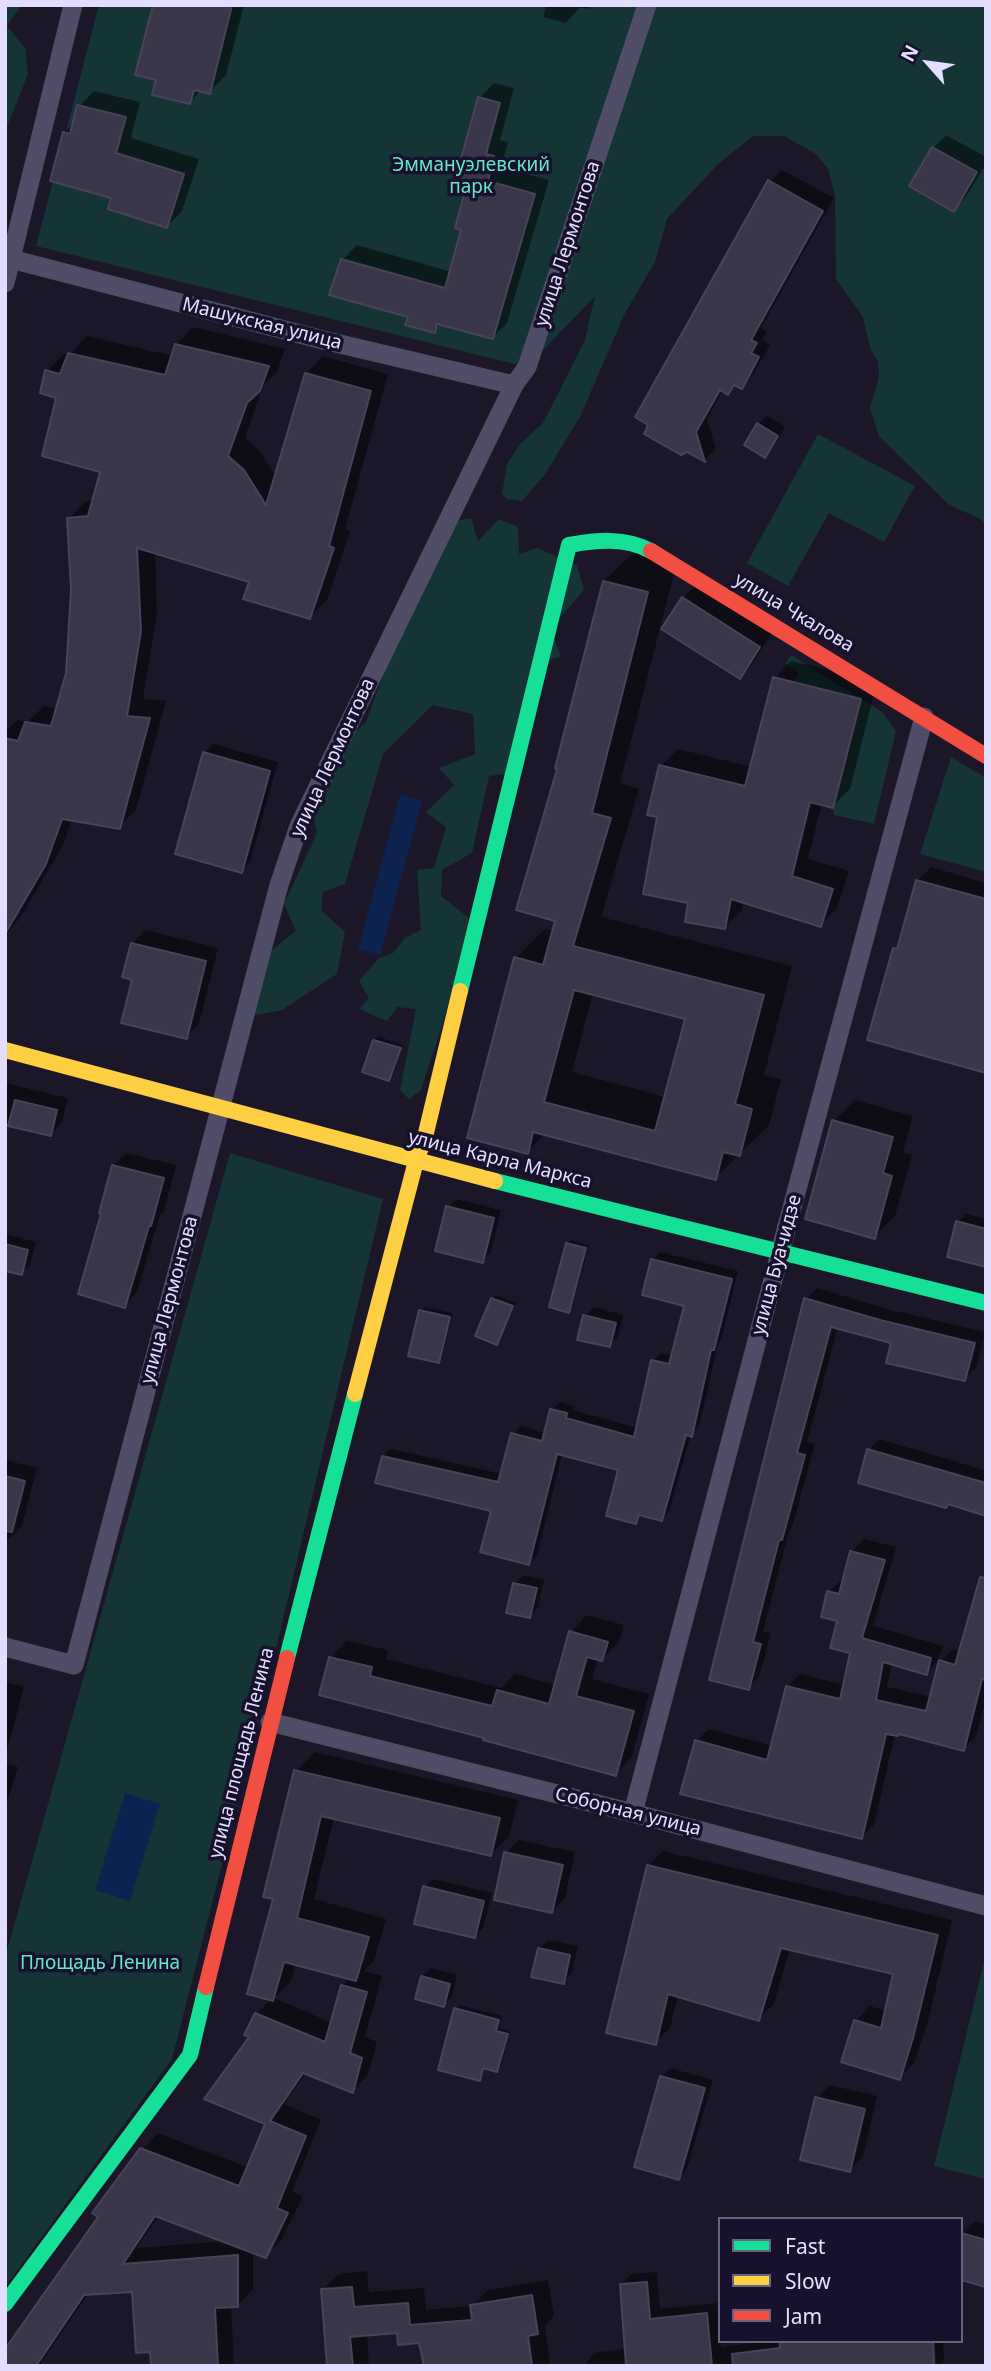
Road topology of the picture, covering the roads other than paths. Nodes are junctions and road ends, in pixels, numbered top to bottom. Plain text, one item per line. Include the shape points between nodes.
1 (73, 5) edge
2 (647, 5) edge
3 (11, 259) junction
4 (5, 283) edge
5 (514, 385) junction
6 (924, 717) junction
7 (986, 756) edge
8 (5, 1050) edge
9 (220, 1110) junction
10 (416, 1161) junction
11 (780, 1251) junction
12 (986, 1303) edge
13 (5, 1647) edge
14 (270, 1722) junction
15 (633, 1813) junction
16 (985, 1904) edge
17 (5, 2304) edge

1 - 3 street
2 - 5 street, улица Лермонтова via 545,316 527,367
3 - 4 street
3 - 5 street, Машукская улица
5 - 9 street, улица Лермонтова via 299,826
6 - 7 street, улица Чкалова
6 - 10 street, улица Чкалова via 647,548 611,538 569,545
6 - 11 street, улица Буачидзе
8 - 9 street, улица Карла Маркса
9 - 10 street, улица Карла Маркса
9 - 13 street, улица Лермонтова via 74,1665
10 - 11 street, улица Карла Маркса
10 - 14 street, улица площадь Ленина
11 - 12 street, улица Карла Маркса
11 - 15 street, улица Буачидзе
14 - 15 street, Соборная улица
14 - 17 street, улица площадь Ленина via 190,2055
15 - 16 street, Соборная улица

